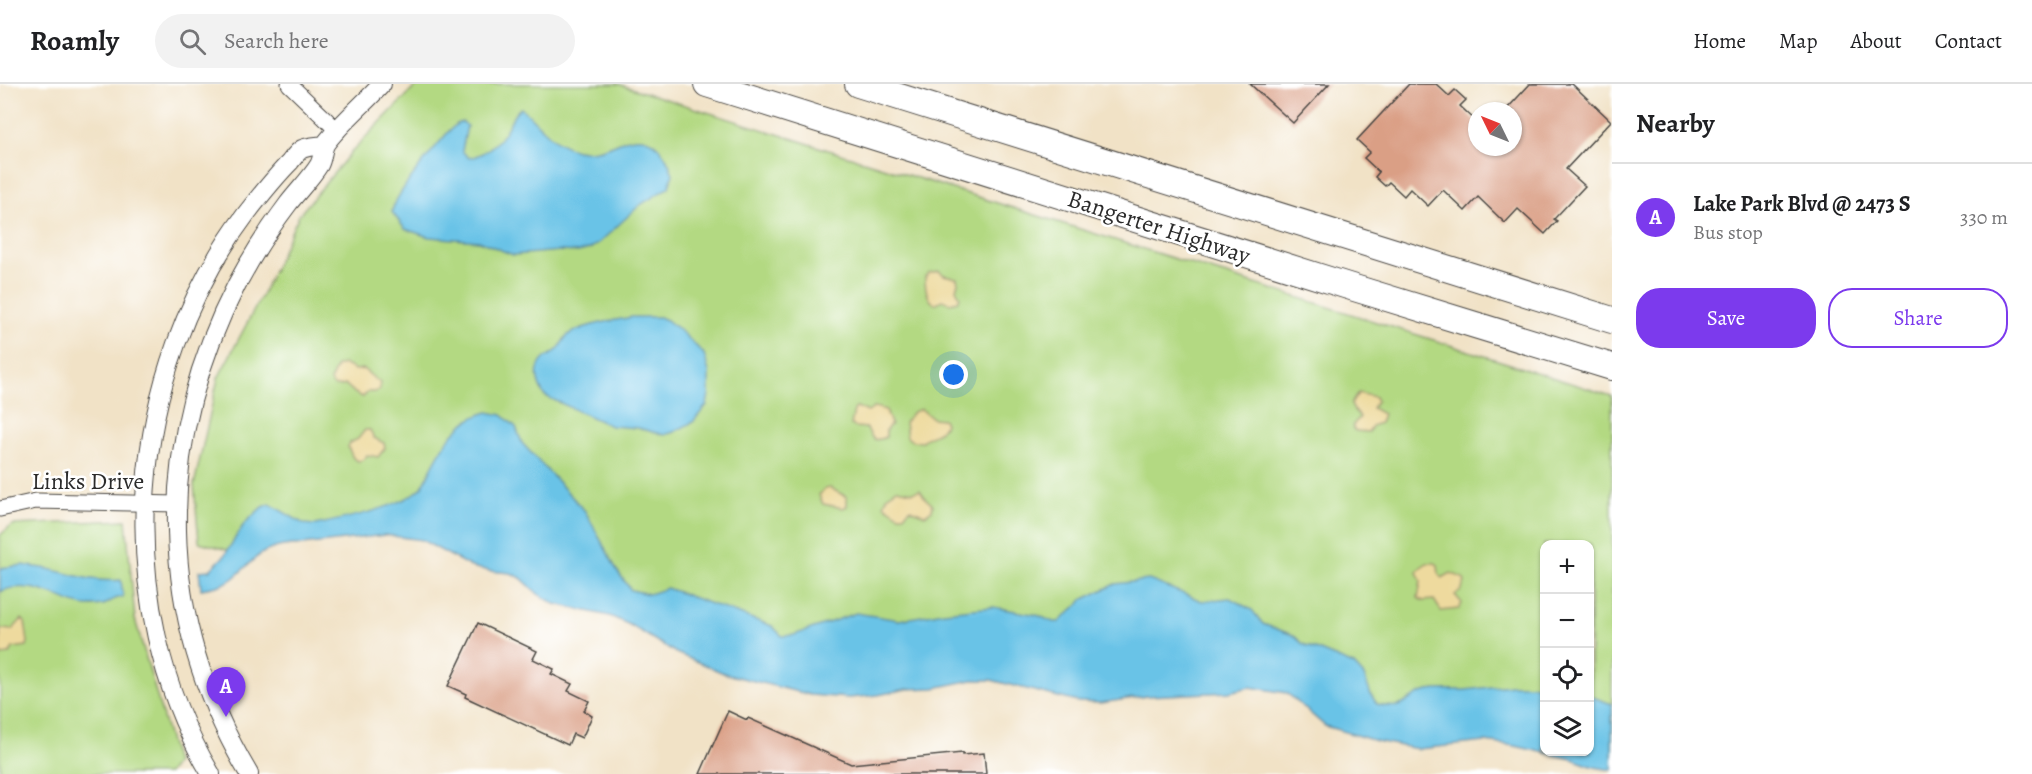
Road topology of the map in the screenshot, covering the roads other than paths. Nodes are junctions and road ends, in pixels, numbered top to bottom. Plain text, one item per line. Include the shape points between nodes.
1 (288, 84) edge
2 (382, 84) edge
3 (707, 84) edge
4 (858, 84) edge
5 (338, 131) junction
6 (325, 145) junction
7 (1612, 320) edge
8 (1612, 367) edge
9 (144, 503) junction
10 (177, 504) junction
11 (0, 509) edge
12 (211, 774) edge
13 (249, 774) edge

1 - 5 street
2 - 5 street
3 - 8 highway, Bangerter Highway
4 - 7 highway, Bangerter Highway
5 - 6 street
6 - 9 street via 303,148 273,180 224,245 195,298 158,405
6 - 10 street via 320,164 253,255 210,344 191,406
9 - 10 street, Links Drive
9 - 11 street, Links Drive via 36,501
9 - 12 street via 146,566 158,640 179,705
10 - 13 street via 181,586 192,642 209,694

